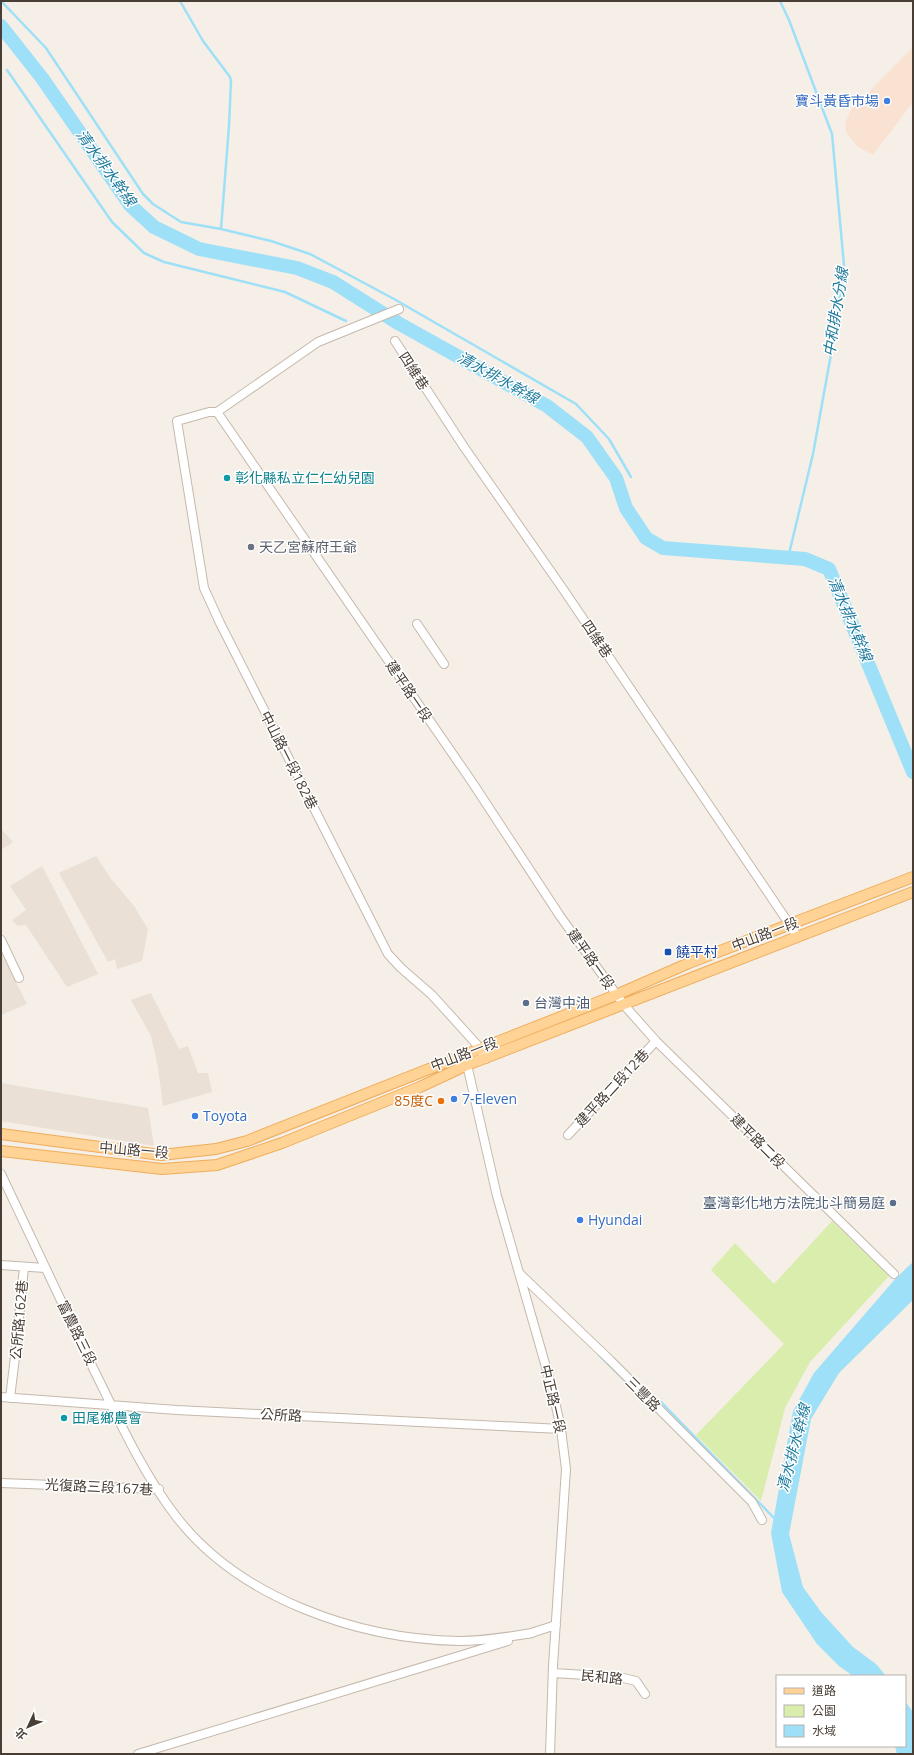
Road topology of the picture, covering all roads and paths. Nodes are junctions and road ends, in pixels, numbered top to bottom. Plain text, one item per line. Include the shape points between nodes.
1 (399, 309) dead end
2 (394, 341) dead end
3 (217, 412) junction
4 (417, 624) dead end
5 (444, 664) dead end
6 (913, 877) edge
7 (913, 892) edge
8 (791, 924) junction
9 (798, 937) junction
10 (1, 940) edge
11 (19, 978) dead end
12 (616, 995) junction
13 (624, 1005) junction
14 (656, 1041) junction
15 (480, 1048) junction
16 (464, 1054) junction
17 (486, 1058) junction
18 (467, 1065) junction
19 (1, 1134) edge
20 (568, 1135) dead end
21 (1, 1151) edge
22 (1, 1174) edge
23 (1, 1265) edge
24 (24, 1267) junction
25 (45, 1268) junction
26 (519, 1273) junction
27 (894, 1274) dead end
28 (5, 1398) edge
29 (111, 1405) junction
30 (561, 1429) junction
31 (1, 1482) edge
32 (158, 1489) junction
33 (762, 1520) dead end
34 (556, 1625) junction
35 (532, 1633) junction
36 (460, 1641) junction
37 (462, 1655) junction
38 (553, 1674) junction
39 (645, 1694) dead end
40 (138, 1754) edge
41 (550, 1754) edge

1 - 3 street via 318,342
2 - 8 street, 四維巷
3 - 12 street, 建平路一段
3 - 15 street, 中山路一段182巷 via 176,421 204,588 388,954 432,995
4 - 5 street
6 - 8 main road, 中山路一段
7 - 9 main road, 中山路一段
8 - 9 street, 四維巷
8 - 12 main road, 中山路一段
9 - 13 main road, 中山路一段
10 - 11 street
12 - 13 street, 建平路一段
12 - 15 main road, 中山路一段
13 - 14 street, 建平路二段
13 - 17 main road, 中山路一段
14 - 20 street, 建平路二段12巷
14 - 27 street, 建平路二段
15 - 16 main road, 中山路一段
15 - 17 street, 中山路一段182巷
16 - 18 street, 中正路一段
16 - 19 main road, 中山路一段 via 247,1141 216,1149 161,1155
17 - 18 main road, 中山路一段
18 - 21 main road, 中山路一段 via 420,1087 282,1143 217,1165 162,1169
18 - 26 street, 中正路一段 via 497,1196
22 - 25 street, 富農路三段
23 - 24 street
24 - 25 street
24 - 28 street, 公所路162巷 via 16,1357
25 - 29 street, 富農路三段
26 - 30 street, 中正路一段
26 - 33 street, 三豐路 via 752,1502
28 - 29 street, 公所路
29 - 30 street, 公所路
29 - 32 street, 富農路三段
30 - 34 street, 中正路一段 via 566,1469
31 - 32 street, 光復路三段167巷
32 - 36 street, 光復路三段167巷 via 175,1515 205,1547 246,1580 300,1608 355,1627 417,1638
34 - 35 street
34 - 38 street, 中正路一段
35 - 36 street, 光復路三段167巷
35 - 37 street
36 - 37 street via 465,1651
37 - 40 street
38 - 39 street, 民和路 via 619,1677 636,1681
38 - 41 street, 中正路一段

